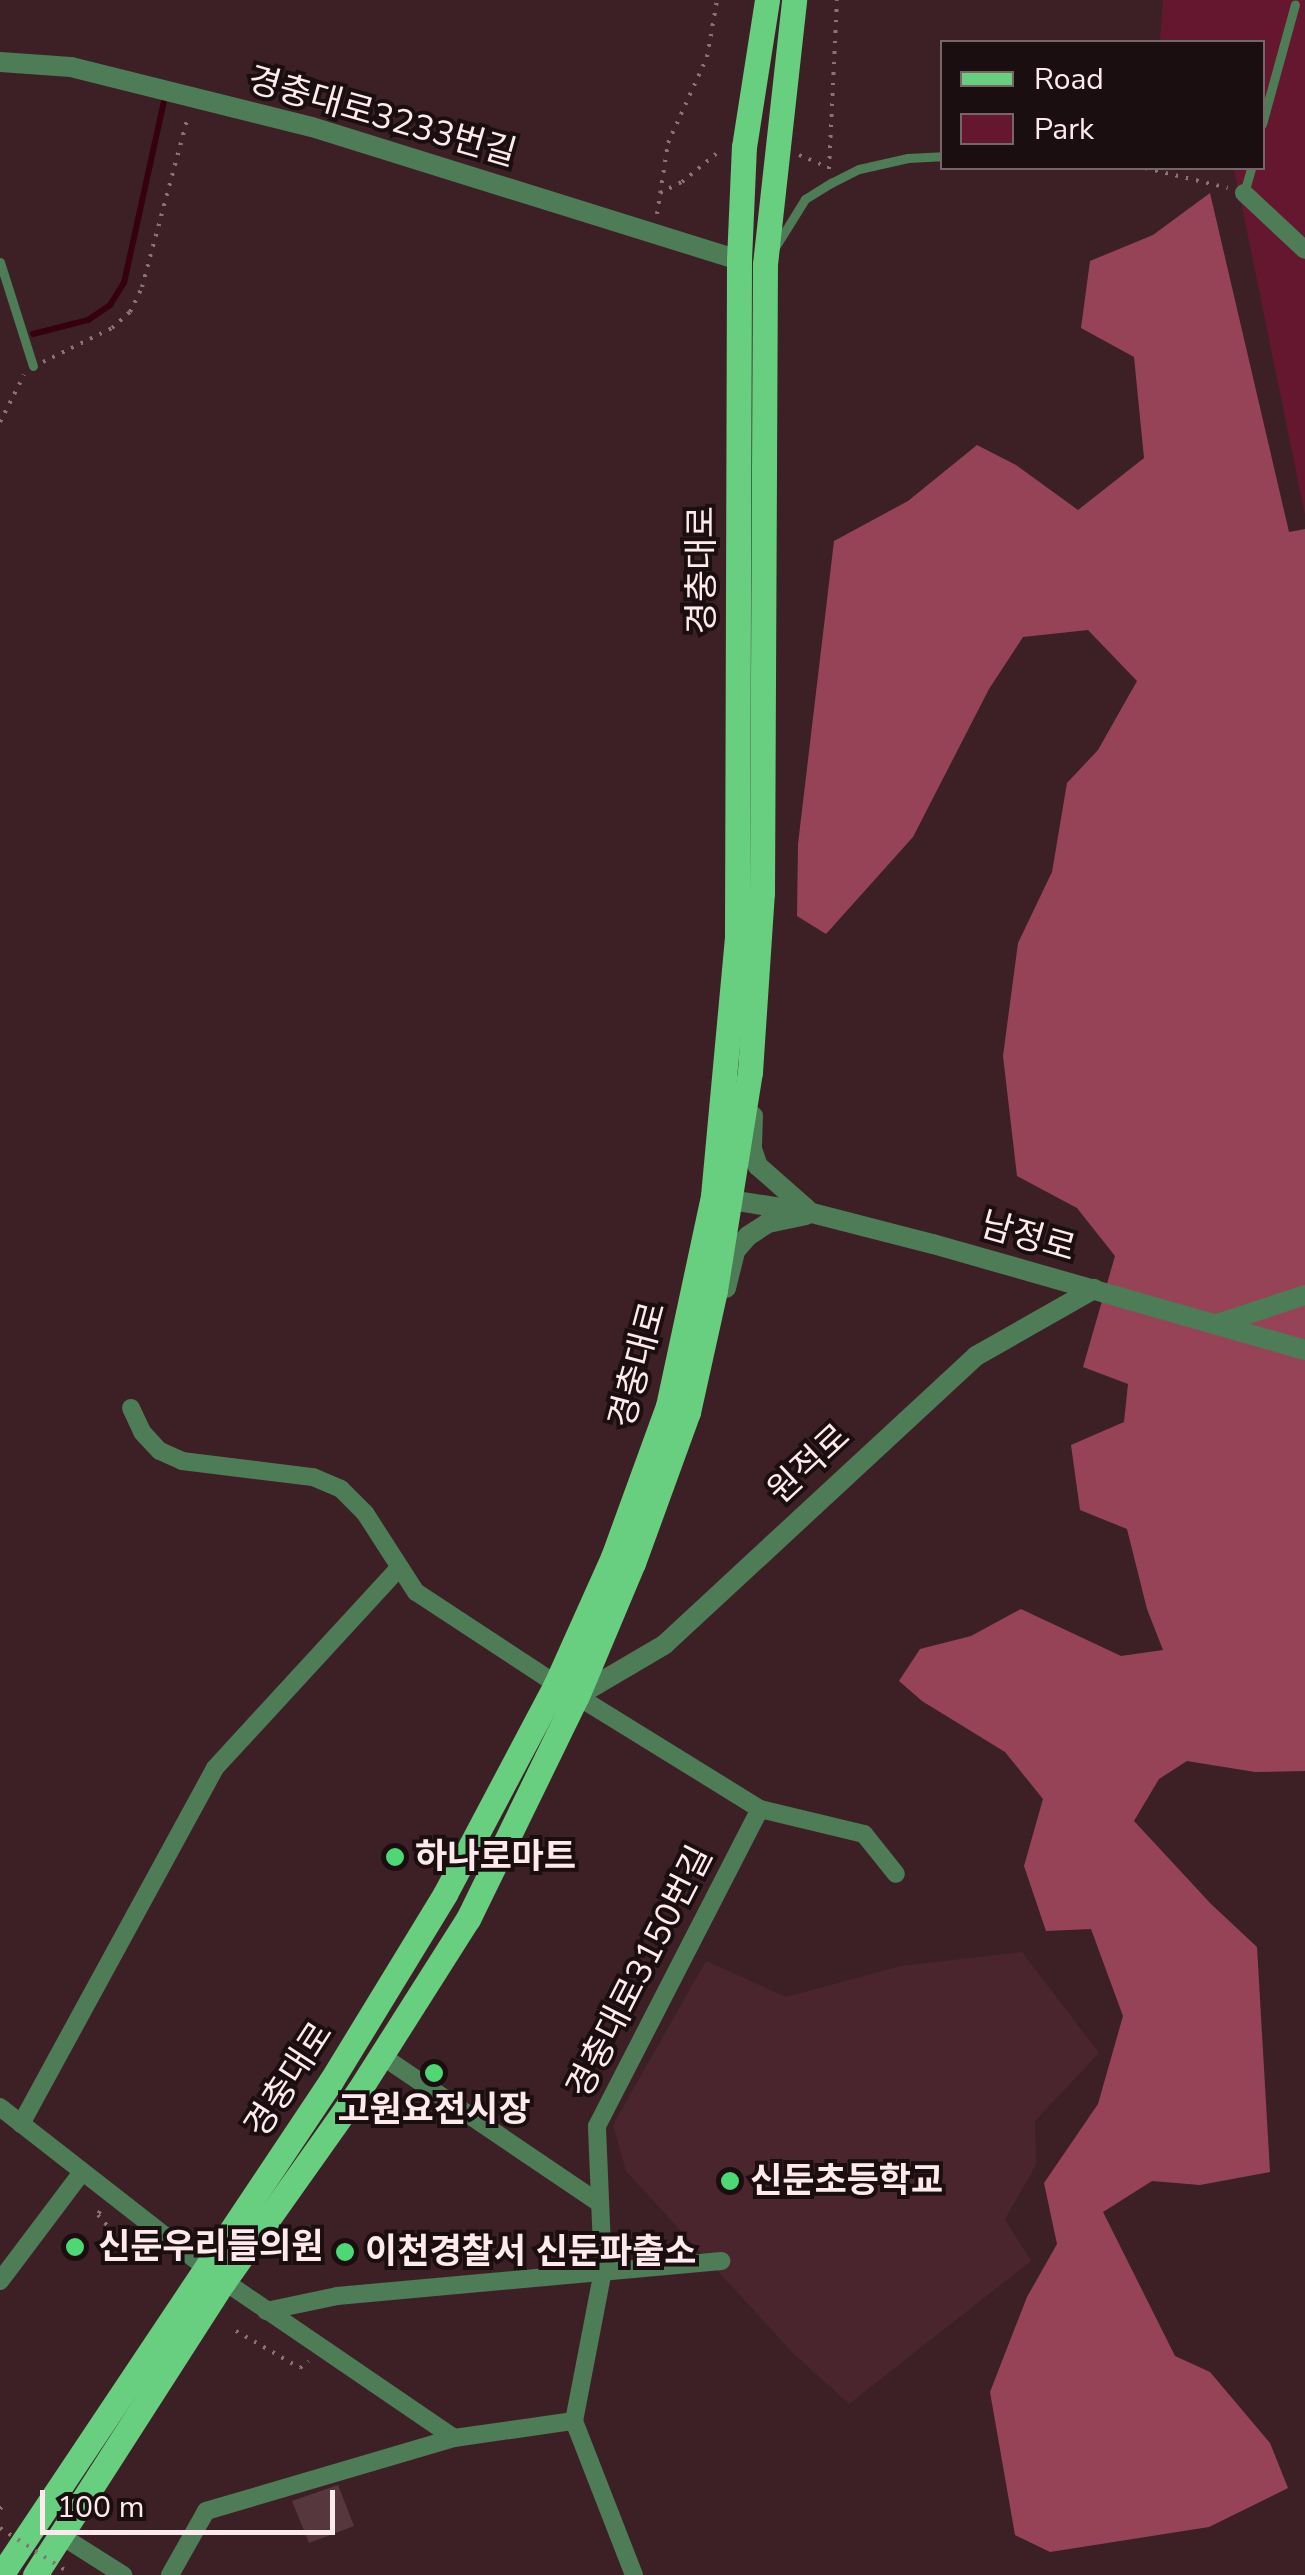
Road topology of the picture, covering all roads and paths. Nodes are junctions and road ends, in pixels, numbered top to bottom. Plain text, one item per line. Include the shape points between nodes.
1 (717, 0) edge
2 (767, 0) edge
3 (794, 0) edge
4 (837, 0) edge
5 (1295, 4) dead end
6 (0, 62) edge
7 (193, 97) junction
8 (1265, 113) edge
9 (716, 153) dead end
10 (799, 155) dead end
11 (940, 156) edge
12 (828, 168) junction
13 (1154, 170) edge
14 (1250, 170) edge
15 (831, 183) junction
16 (1244, 192) junction
17 (660, 193) junction
18 (654, 234) junction
19 (1305, 250) edge
20 (0, 262) edge
21 (752, 262) junction
22 (34, 366) junction
23 (0, 422) edge
24 (750, 1072) junction
25 (731, 1200) junction
26 (812, 1213) junction
27 (1094, 1289) junction
28 (1305, 1296) edge
29 (1217, 1324) junction
30 (708, 1326) junction
31 (1305, 1350) edge
32 (131, 1408) dead end
33 (400, 1568) junction
34 (566, 1690) junction
35 (760, 1809) junction
36 (896, 1874) dead end
37 (382, 2056) junction
38 (0, 2106) edge
39 (21, 2124) junction
40 (82, 2172) junction
41 (111, 2194) junction
42 (600, 2203) junction
43 (133, 2255) dead end
44 (721, 2262) dead end
45 (603, 2272) junction
46 (215, 2275) junction
47 (0, 2280) edge
48 (266, 2312) junction
49 (236, 2332) dead end
50 (322, 2350) junction
51 (574, 2422) junction
52 (454, 2438) junction
53 (0, 2528) edge
54 (60, 2535) junction
55 (65, 2570) dead end
56 (1, 2575) edge
57 (34, 2575) edge
58 (123, 2575) edge
59 (170, 2575) edge
60 (634, 2575) edge

1 - 17 path via 707,56 668,144
2 - 21 main road, 경충대로 via 744,147
3 - 21 main road, 경충대로
4 - 12 path
5 - 8 lane
6 - 7 street, 경충대로3233번길 via 71,66
7 - 18 street, 경충대로3233번길 via 312,127
7 - 22 path via 130,312 112,328
9 - 17 path
10 - 12 path
11 - 15 lane via 859,169
12 - 15 path
13 - 16 path
14 - 16 lane
15 - 21 lane via 805,199
16 - 19 street
17 - 18 path
18 - 21 street, 경충대로3233번길
20 - 22 lane
21 - 24 main road, 경충대로 via 763,876
21 - 34 main road, 경충대로 via 740,850 722,1133 668,1406
22 - 23 path
24 - 25 main road, 경충대로
24 - 26 street via 758,1089 751,1126 758,1166
25 - 26 street, 남정로
25 - 30 main road, 경충대로
26 - 27 street, 남정로
26 - 30 street via 768,1223 735,1251 718,1318
27 - 29 street, 남정로
27 - 34 street, 원적로 via 1016,1331 943,1382 664,1644
28 - 29 street
29 - 31 street, 남정로
30 - 34 main road, 경충대로 via 688,1412 633,1563
32 - 33 street via 160,1451 182,1461 313,1477 340,1489 365,1512
33 - 34 street via 416,1592
33 - 39 street via 215,1768
34 - 35 street
34 - 37 main road, 경충대로 via 468,1919
34 - 46 main road, 경충대로
35 - 36 street via 864,1834
35 - 42 street, 경충대로3150번길 via 597,2126
37 - 42 street
37 - 46 main road, 경충대로
38 - 39 street
39 - 40 street
40 - 41 street
40 - 47 street
41 - 43 path via 98,2214
41 - 46 street
42 - 45 street, 경충대로3150번길
44 - 45 street
45 - 48 street via 337,2296
45 - 51 street, 경충대로3150번길
46 - 48 street
46 - 54 main road, 경충대로
46 - 56 main road, 경충대로
48 - 50 street
49 - 50 path via 300,2368
50 - 52 street
51 - 52 street
51 - 60 street
52 - 59 street via 206,2511
53 - 55 path, bridge
54 - 57 main road, 경충대로
54 - 58 street

